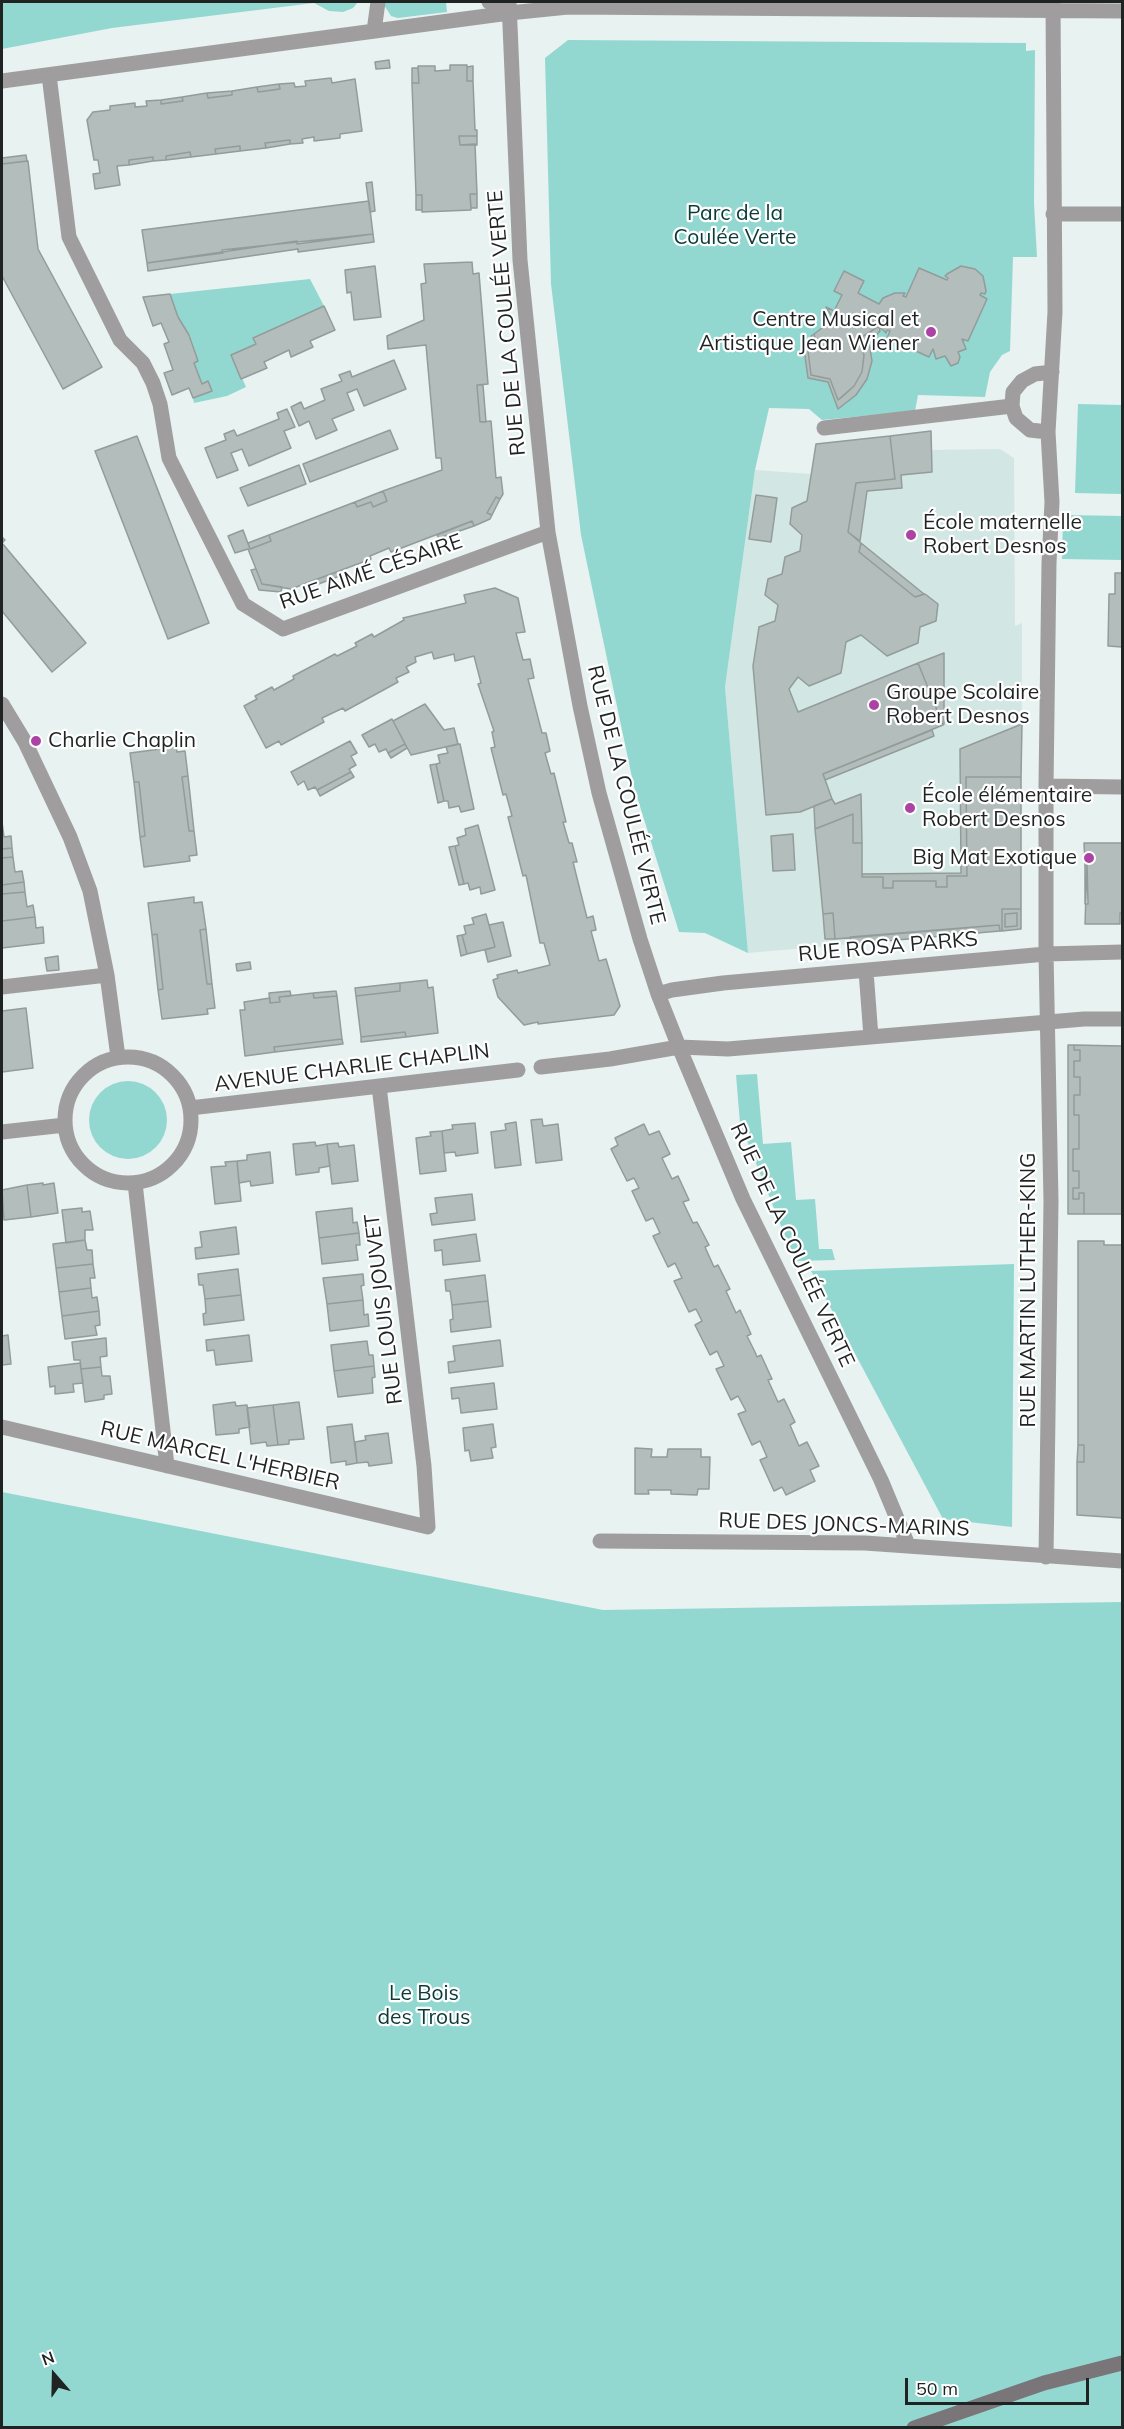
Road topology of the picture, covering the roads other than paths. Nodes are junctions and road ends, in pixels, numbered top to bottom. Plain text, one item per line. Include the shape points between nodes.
1 (378, 2) edge
2 (489, 2) edge
3 (509, 7) edge
4 (1053, 7) edge
5 (1122, 11) edge
6 (374, 31) junction
7 (49, 75) junction
8 (2, 81) edge
9 (1053, 214) junction
10 (1122, 214) edge
11 (1052, 372) junction
12 (1012, 406) junction
13 (824, 428) dead end
14 (1048, 432) junction
15 (548, 532) junction
16 (2, 704) edge
17 (1046, 786) junction
18 (1122, 787) edge
19 (1122, 952) edge
20 (1046, 954) junction
21 (866, 971) junction
22 (107, 975) junction
23 (2, 987) edge
24 (658, 994) junction
25 (1122, 1019) edge
26 (1048, 1022) junction
27 (871, 1037) junction
28 (678, 1047) junction
29 (118, 1057) junction
30 (541, 1067) dead end
31 (518, 1070) dead end
32 (379, 1086) junction
33 (190, 1108) junction
34 (65, 1125) junction
35 (2, 1132) edge
36 (135, 1183) junction
37 (2, 1427) edge
38 (167, 1466) junction
39 (428, 1527) joint
40 (600, 1541) dead end
41 (908, 1545) junction
42 (1046, 1557) junction
43 (1122, 1561) edge
44 (1122, 2363) edge
45 (914, 2427) edge

1 - 6 street
2 - 3 street
3 - 4 street
3 - 6 street
3 - 15 street, RUE DE LA COULÉE VERTE via 520,260
4 - 5 street
4 - 9 street, RUE MARTIN LUTHER-KING
6 - 7 street
7 - 8 street
7 - 15 street, RUE AIMÉ CÉSAIRE via 69,237 120,340 143,363 153,383 169,458 243,604 283,629
9 - 10 street
9 - 11 street, RUE MARTIN LUTHER-KING
11 - 12 street via 1022,381 1014,392
11 - 14 street, RUE MARTIN LUTHER-KING
12 - 13 street
12 - 14 street via 1016,418 1030,430
14 - 17 street, RUE MARTIN LUTHER-KING via 1052,502
15 - 24 street, RUE DE LA COULÉE VERTE via 599,793
16 - 22 street via 70,837 90,891
17 - 18 street
17 - 20 street, RUE MARTIN LUTHER-KING
19 - 20 street, RUE ROSA PARKS
20 - 21 street, RUE ROSA PARKS
20 - 26 street, RUE MARTIN LUTHER-KING
21 - 24 street, RUE ROSA PARKS via 723,983
21 - 27 street
22 - 23 street
22 - 29 street
24 - 28 street, RUE DE LA COULÉE VERTE
25 - 26 street
26 - 27 street
26 - 42 street, RUE MARTIN LUTHER-KING via 1051,1209
27 - 28 street via 728,1049
28 - 30 street
28 - 41 street, RUE DE LA COULÉE VERTE via 743,1199 881,1480
29 - 33 street, AVENUE CHARLIE CHAPLIN via 138,1057 172,1074 184,1090
29 - 34 street via 100,1063 73,1089 66,1106
31 - 32 street, AVENUE CHARLIE CHAPLIN
32 - 33 street, AVENUE CHARLIE CHAPLIN
32 - 39 street, RUE LOUIS JOUVET
33 - 36 street, AVENUE CHARLIE CHAPLIN via 191,1129 172,1166
34 - 35 street
34 - 36 street via 70,1145 81,1162 115,1182
36 - 38 street
37 - 38 street, RUE MARCEL L'HERBIER
38 - 39 street, RUE MARCEL L'HERBIER
40 - 41 street, RUE DES JONCS-MARINS
41 - 42 street, RUE DES JONCS-MARINS
42 - 43 street, RUE DES JONCS-MARINS
44 - 45 main road via 1044,2383

